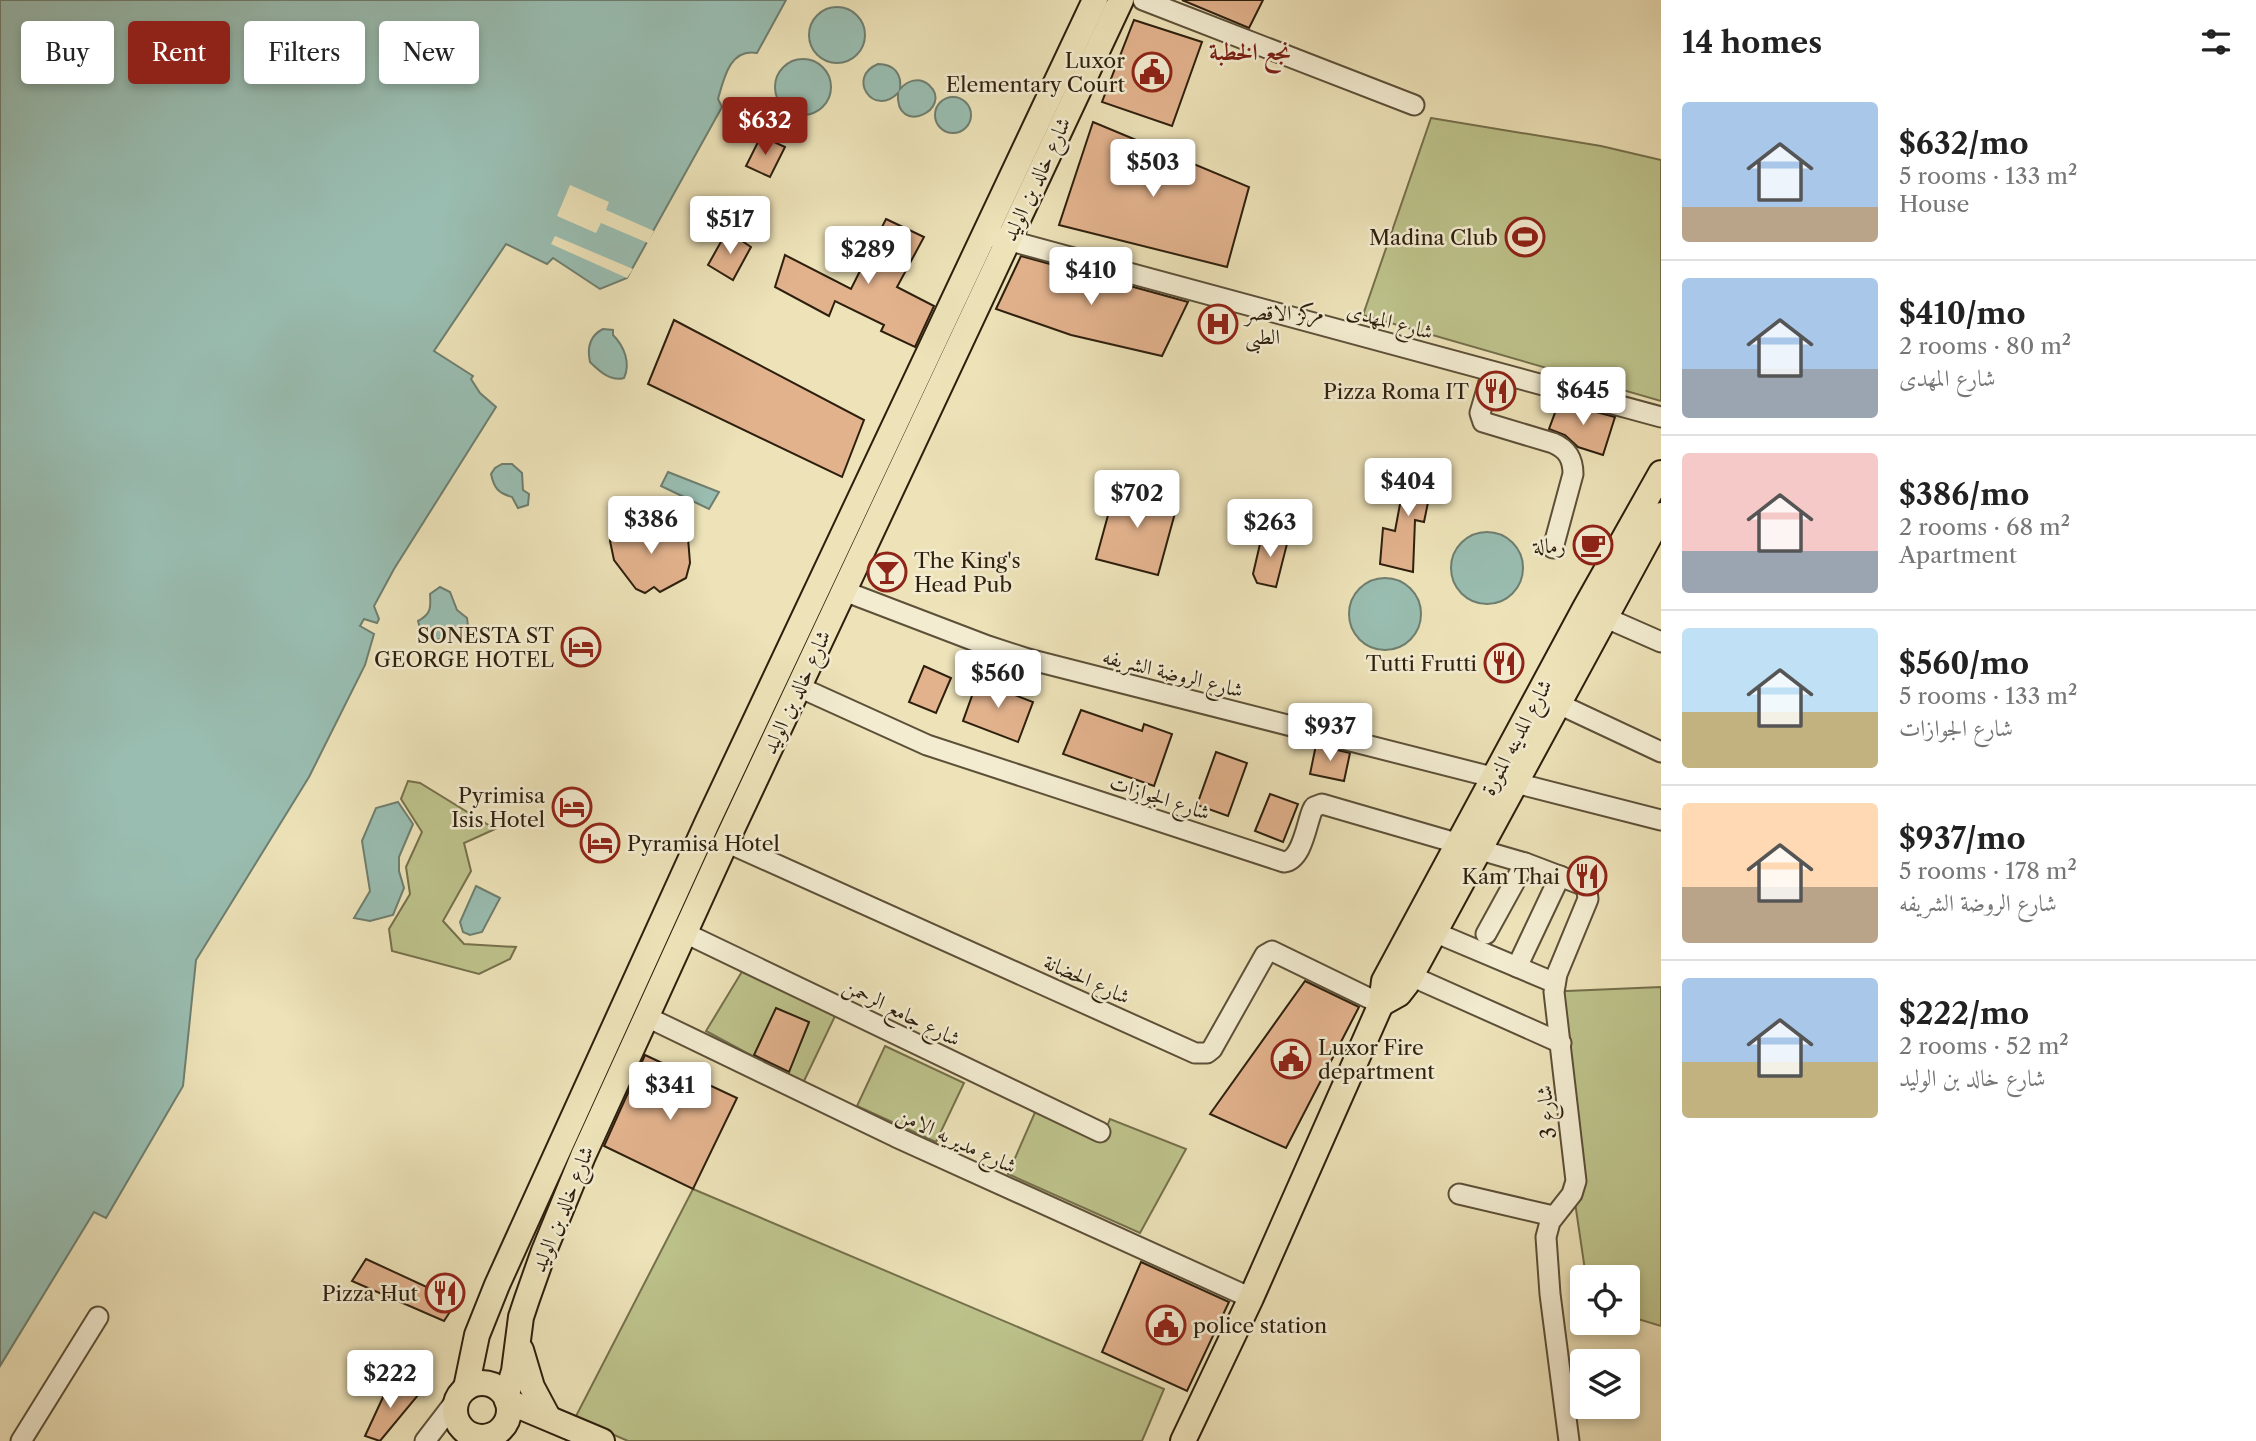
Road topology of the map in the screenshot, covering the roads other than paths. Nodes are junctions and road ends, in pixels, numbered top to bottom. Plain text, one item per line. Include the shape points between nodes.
1 (1096, 0) edge
2 (1121, 0) edge
3 (1143, 0) edge
4 (1414, 105) dead end
5 (996, 237) junction
6 (1492, 372) junction
7 (927, 384) junction
8 (1661, 417) edge
9 (1661, 473) edge
10 (1661, 514) edge
11 (1653, 545) edge
12 (1553, 548) dead end
13 (844, 591) junction
14 (1595, 613) junction
15 (1661, 642) edge
16 (799, 687) junction
17 (1549, 699) junction
18 (1661, 752) edge
19 (1505, 781) junction
20 (1661, 820) edge
21 (726, 842) junction
22 (1469, 848) junction
23 (1525, 863) junction
24 (1560, 876) junction
25 (1434, 932) junction
26 (685, 933) junction
27 (1486, 934) dead end
28 (1517, 967) junction
29 (1411, 976) junction
30 (1555, 983) junction
31 (1381, 1003) junction
32 (647, 1017) junction
33 (1561, 1043) junction
34 (1100, 1132) dead end
35 (1459, 1194) dead end
36 (1553, 1216) junction
37 (1251, 1298) junction
38 (98, 1317) dead end
39 (519, 1338) junction
40 (462, 1393) junction
41 (506, 1399) junction
42 (548, 1417) junction
43 (477, 1438) edge
44 (21, 1441) edge
45 (425, 1441) edge
46 (513, 1441) edge
47 (601, 1441) edge
48 (1183, 1441) edge
49 (1569, 1441) edge

1 - 5 main road, شارع خالد بن الوليد
2 - 5 main road, شارع خالد بن الوليد
3 - 4 street
5 - 6 street, شارع المهدى
5 - 7 main road, شارع خالد بن الوليد
6 - 8 street, شارع المهدى
6 - 12 street via 1480,413 1483,422 1562,447 1573,464
7 - 13 main road, شارع خالد بن الوليد
7 - 40 main road, شارع خالد بن الوليد via 706,823 497,1285 477,1335
9 - 14 main road, شارع المدينه المنورة
10 - 11 main road, شارع المدينه المنورة
11 - 14 main road, شارع المدينه المنورة
13 - 16 main road, شارع خالد بن الوليد
13 - 19 street, شارع الروضة الشريفه via 1028,659
14 - 15 street
14 - 17 main road, شارع المدينه المنورة
16 - 21 main road, شارع خالد بن الوليد
16 - 22 street, شارع الجوازات via 927,745 1284,862 1296,856 1312,810 1322,804
17 - 18 street
17 - 19 main road, شارع المدينه المنورة
19 - 20 street, شارع الروضة الشريفه
19 - 22 main road, شارع المدينه المنورة
21 - 26 main road, شارع خالد بن الوليد
21 - 31 street, شارع الحضانة via 1195,1053 1212,1049 1265,955 1272,951
22 - 23 street, شارع 3
22 - 25 main road, شارع المدينه المنورة
22 - 31 main road, شارع المدينه المنورة via 1384,981
23 - 24 street, شارع 3
23 - 27 street
24 - 28 street
24 - 30 street, شارع 3 via 1583,885 1588,899
25 - 28 street
25 - 29 main road, شارع المدينه المنورة
26 - 32 main road, شارع خالد بن الوليد
26 - 34 street, شارع جامع الرحمن
28 - 30 street
29 - 31 main road, شارع المدينه المنورة via 1399,994
29 - 33 street
30 - 33 street, شارع 3
31 - 37 main road, شارع المدينه المنورة
32 - 37 street, شارع مديريه الامن via 895,1137
32 - 39 main road, شارع خالد بن الوليد via 563,1203 527,1299
33 - 36 street, شارع 3 via 1576,1181 1572,1194
35 - 36 street
36 - 49 street, شارع 3 via 1546,1237 1548,1269
37 - 48 main road, شارع المدينه المنورة
38 - 44 street
39 - 41 main road, شارع خالد بن الوليد
39 - 42 main road via 526,1371
40 - 41 main road via 474,1384 492,1385
40 - 43 main road via 455,1412 457,1421
40 - 45 street, شارع خالد بن الوليد
41 - 42 main road
41 - 43 main road via 507,1419 495,1433
42 - 47 main road
43 - 46 main road

